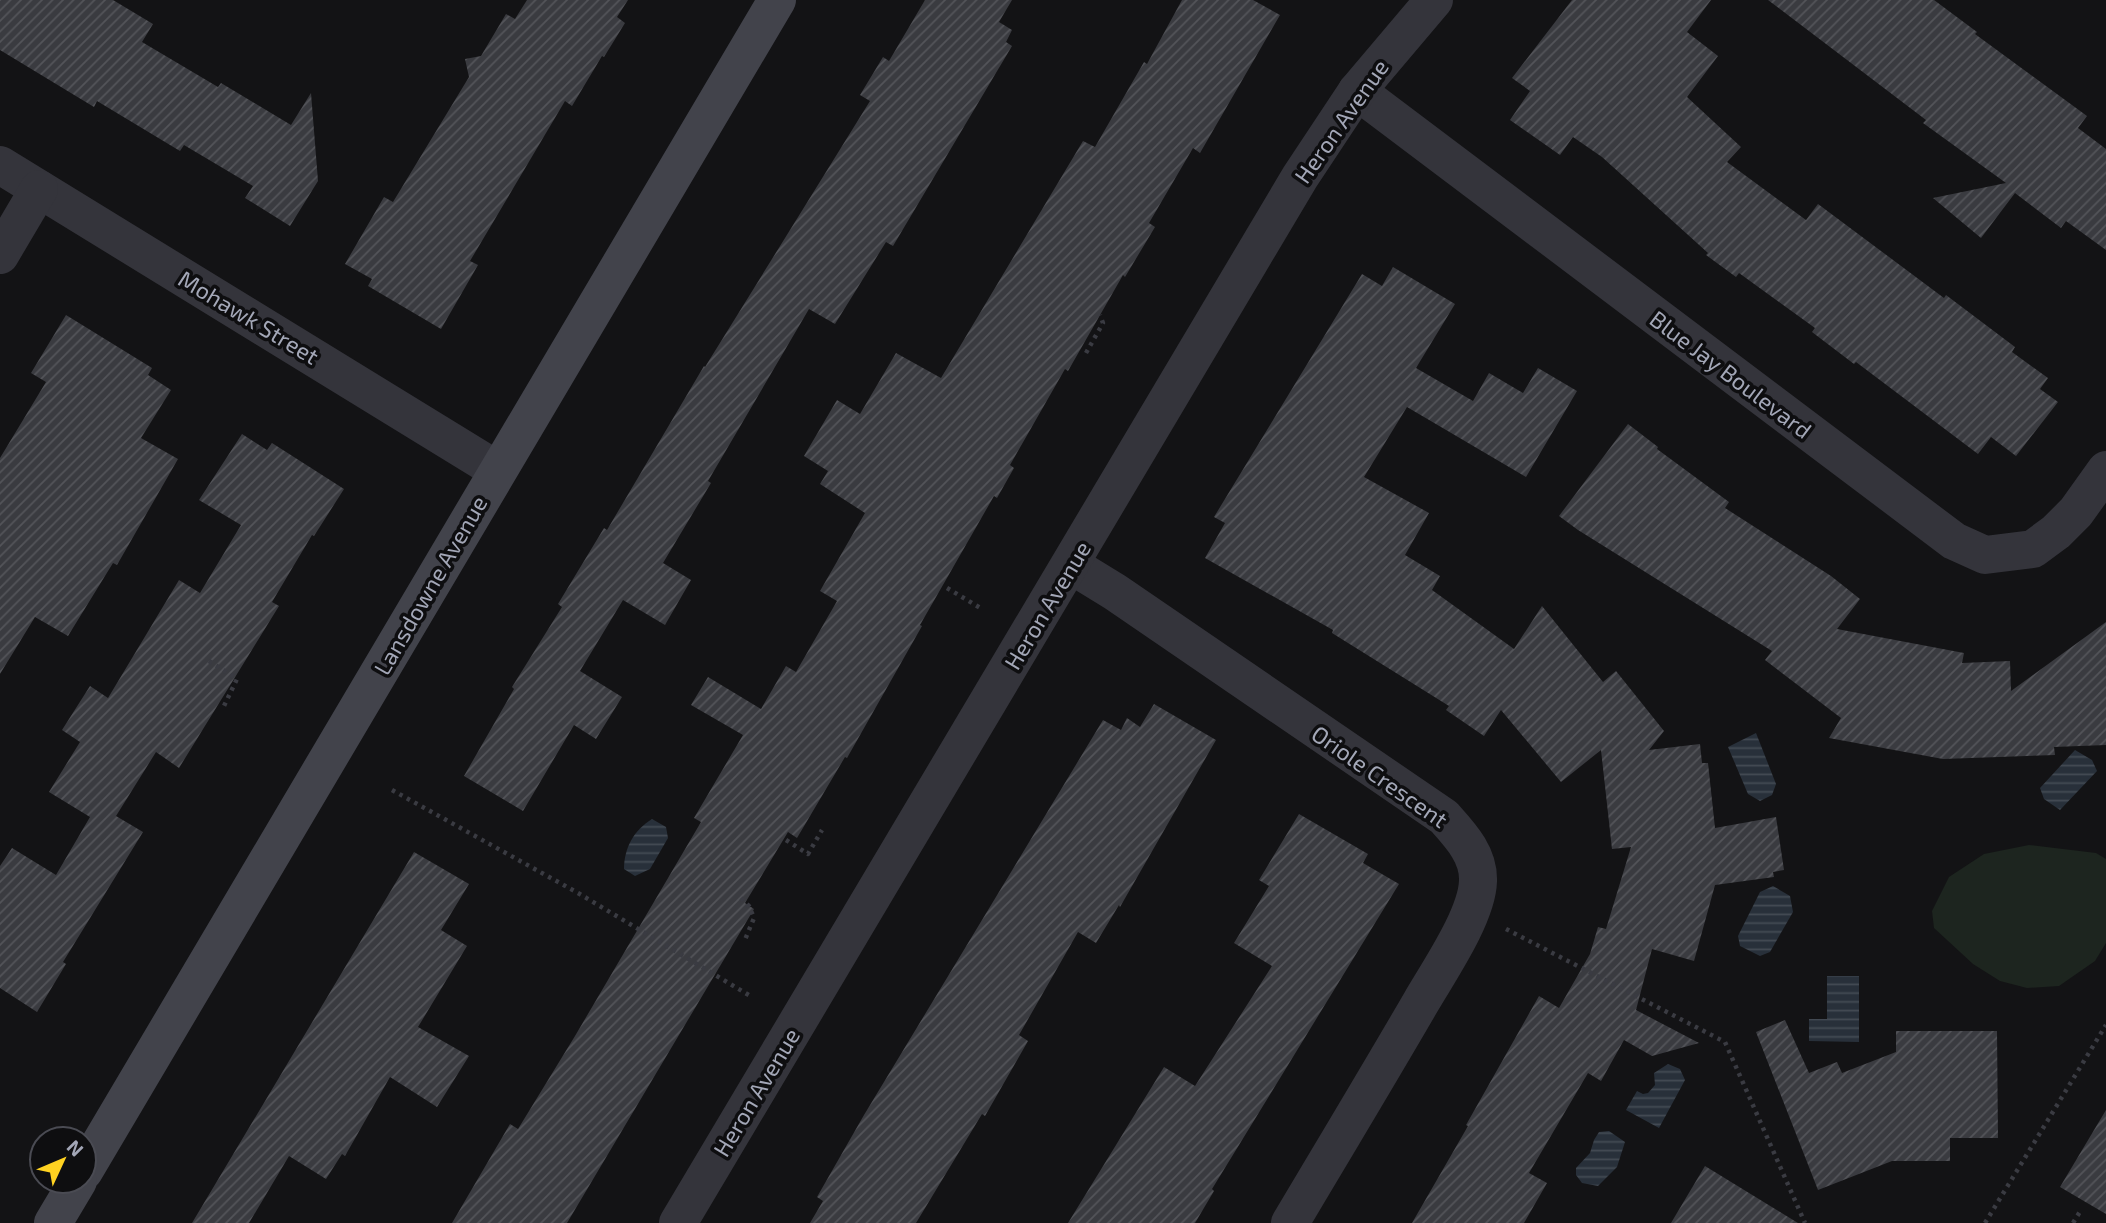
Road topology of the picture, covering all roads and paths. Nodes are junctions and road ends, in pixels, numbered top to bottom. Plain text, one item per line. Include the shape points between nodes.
1 (777, 0) edge
2 (1434, 0) edge
3 (1357, 91) junction
4 (0, 165) edge
5 (39, 189) junction
6 (0, 255) edge
7 (1100, 315) dead end
8 (1086, 353) dead end
9 (497, 470) junction
10 (2106, 470) edge
11 (1071, 565) junction
12 (947, 588) dead end
13 (982, 609) dead end
14 (209, 661) dead end
15 (223, 708) dead end
16 (392, 790) dead end
17 (822, 830) dead end
18 (786, 841) dead end
19 (741, 898) dead end
20 (1471, 912) junction
21 (744, 942) dead end
22 (752, 997) dead end
23 (2106, 1025) edge
24 (98, 1147) edge
25 (70, 1195) edge
26 (2081, 1210) dead end
27 (53, 1223) edge
28 (678, 1223) edge
29 (1290, 1223) edge
30 (1805, 1223) edge
31 (1986, 1223) edge
32 (2073, 1223) edge

1 - 9 main road, Lansdowne Avenue
2 - 3 street, Heron Avenue
3 - 10 street, Blue Jay Boulevard via 1954,541 1985,555 2033,549 2076,512
3 - 11 street, Heron Avenue via 1300,177
4 - 5 street, Mohawk Street
5 - 6 street
5 - 9 street, Mohawk Street
7 - 8 path via 1103,323
9 - 24 main road, Lansdowne Avenue
11 - 20 street, Oriole Crescent via 1444,817 1476,860 1478,883
11 - 28 street, Heron Avenue
12 - 13 path
14 - 15 path via 237,679
16 - 22 path
17 - 18 path via 808,854
19 - 21 path via 754,918
20 - 29 street, Oriole Crescent
20 - 30 path via 1725,1042
23 - 31 path
25 - 27 main road
26 - 32 path

